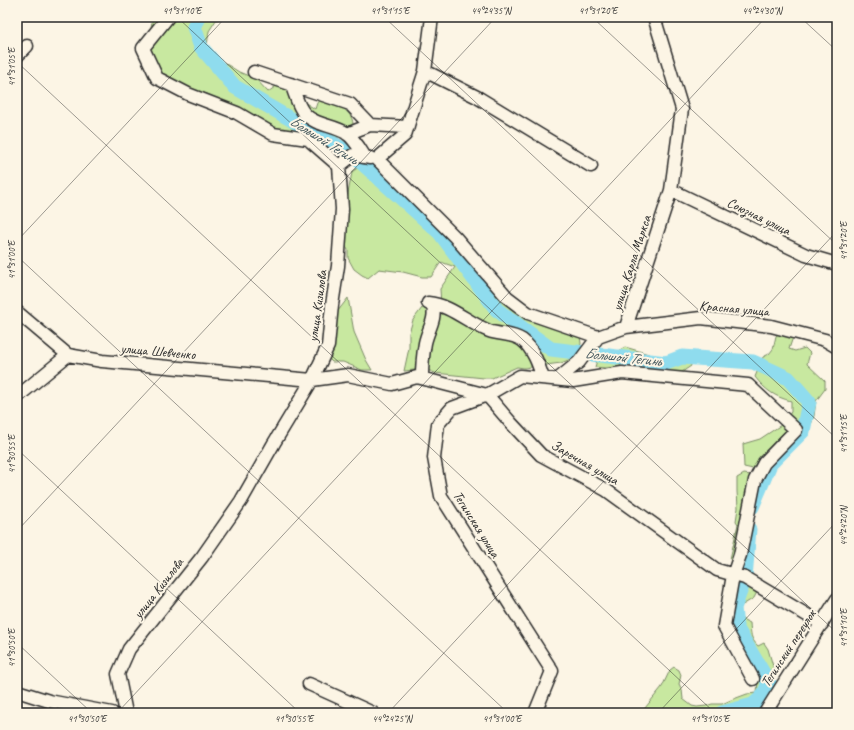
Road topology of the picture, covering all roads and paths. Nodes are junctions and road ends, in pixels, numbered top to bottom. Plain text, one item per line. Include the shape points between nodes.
1 (168, 17) edge
2 (432, 17) edge
3 (654, 17) edge
4 (27, 46) dead end
5 (17, 56) edge
6 (425, 71) junction
7 (254, 72) dead end
8 (291, 84) junction
9 (370, 125) junction
10 (408, 127) junction
11 (347, 134) junction
12 (371, 158) junction
13 (339, 166) junction
14 (591, 166) dead end
15 (671, 190) junction
16 (837, 264) edge
17 (17, 312) edge
18 (626, 327) junction
19 (594, 341) junction
20 (837, 347) edge
21 (68, 355) junction
22 (422, 378) junction
23 (543, 378) junction
24 (558, 379) junction
25 (312, 380) junction
26 (487, 395) junction
27 (17, 397) edge
28 (733, 574) junction
29 (837, 599) edge
30 (822, 624) junction
31 (753, 679) dead end
32 (309, 684) dead end
33 (17, 691) edge
34 (112, 713) edge
35 (126, 713) edge
36 (373, 713) edge
37 (535, 713) edge
38 (764, 713) edge

1 - 13 street via 143,48 157,78 188,94 237,113 273,134 308,139
2 - 6 street
3 - 15 street, улица Карла Маркса via 682,109
4 - 5 street
6 - 10 street
6 - 14 street via 477,96
7 - 8 street
8 - 9 street via 350,104
8 - 11 street via 303,112 311,120
9 - 10 street
9 - 11 street
10 - 12 street via 405,135
11 - 12 street
12 - 13 street via 353,155
12 - 19 street via 455,236 507,296 522,309
13 - 25 street, улица Кизилова via 342,209 328,346
15 - 16 street, Союзная улица via 806,255
15 - 18 street, улица Карла Маркса
17 - 21 street
18 - 19 street, улица Карла Маркса
18 - 20 street, Красная улица via 701,318 771,326 825,340
19 - 24 street via 579,362
21 - 25 street, улица Шевченко via 102,361
21 - 27 street
22 - 23 street via 425,342 434,314 433,306 428,303 453,311 491,332 522,340 534,356
22 - 25 street via 392,384 348,376
22 - 26 street
23 - 24 street
23 - 26 street via 520,376
24 - 28 street via 573,381 622,373 748,385 796,430 764,463 754,480 740,555
25 - 35 street, улица Кизилова via 241,502 129,649 118,674
26 - 28 street, Заречная улица via 541,455 606,490 717,570
26 - 37 street, Тегинская улица via 452,408 438,424 434,458 441,496 552,671
28 - 30 street, Заречная улица via 745,578
28 - 31 street via 724,626
29 - 30 street, Тегинский переулок
30 - 38 street, Тегинский переулок
32 - 36 street
33 - 34 street via 49,701

